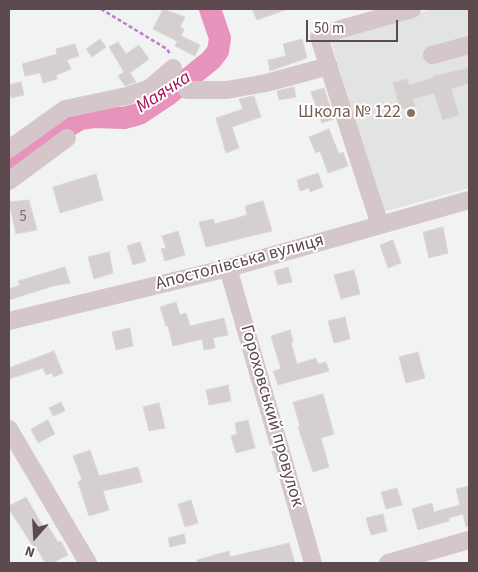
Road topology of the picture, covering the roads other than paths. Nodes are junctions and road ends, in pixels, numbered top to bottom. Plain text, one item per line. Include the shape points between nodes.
1 (412, 9) edge
2 (469, 45) edge
3 (432, 55) dead end
4 (329, 66) junction
5 (173, 68) road end
6 (187, 90) dead end
7 (67, 138) dead end
8 (9, 149) edge
9 (9, 181) edge
10 (469, 200) edge
11 (380, 225) junction
12 (228, 268) junction
13 (9, 321) edge
14 (9, 429) edge
15 (469, 540) edge
16 (88, 563) edge
17 (313, 563) edge
18 (388, 563) edge

1 - 4 street via 319,37
2 - 3 street
4 - 6 street via 227,90
4 - 11 street
5 - 8 street via 150,88 65,109
7 - 9 street
10 - 11 street, Апостолівська вулиця
11 - 12 street, Апостолівська вулиця
12 - 13 street, Апостолівська вулиця
12 - 17 street, Гороховський провулок
14 - 16 street
15 - 18 street

